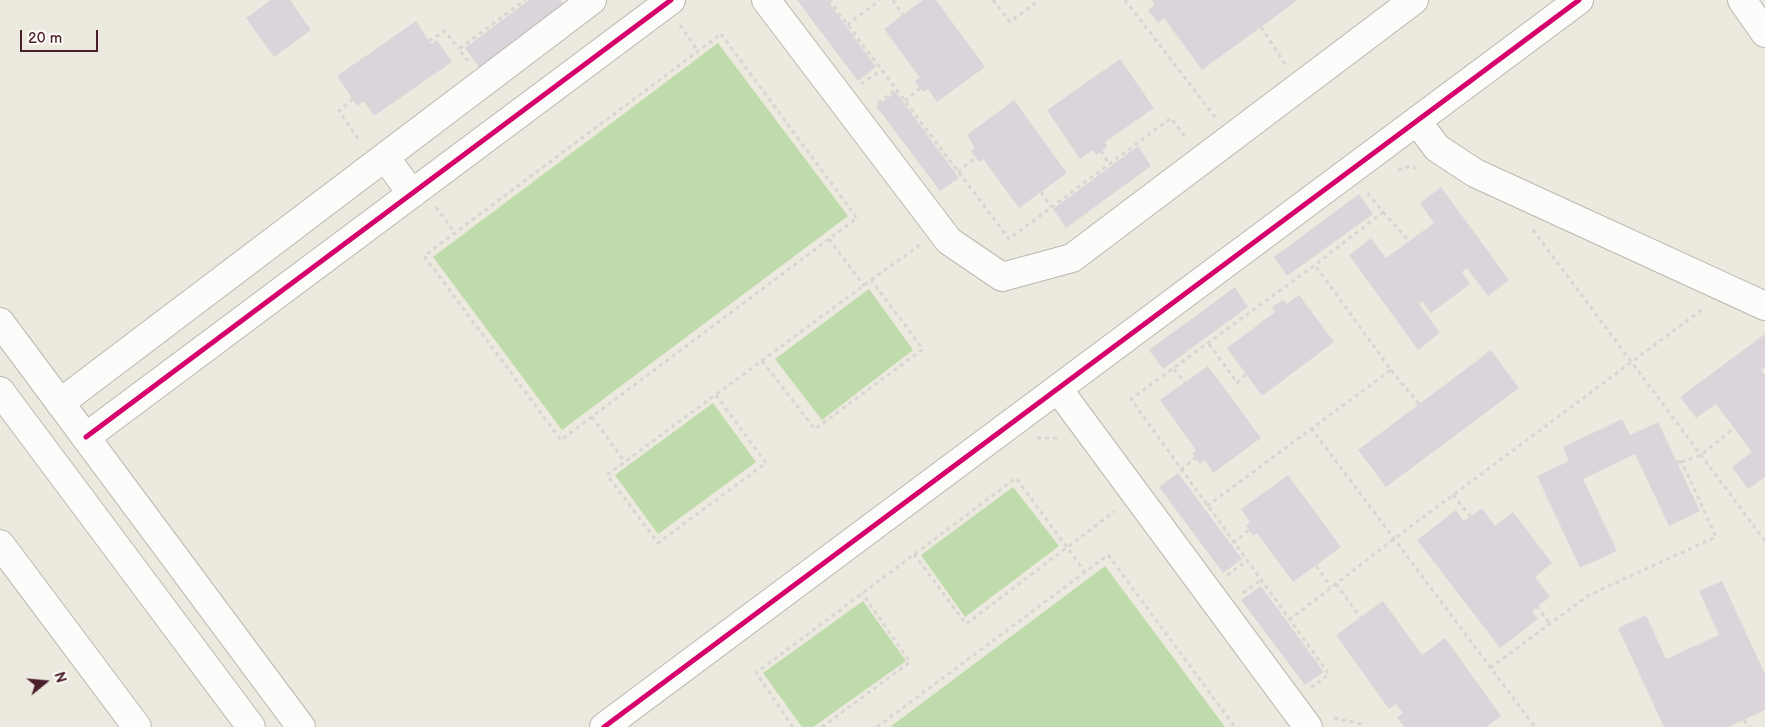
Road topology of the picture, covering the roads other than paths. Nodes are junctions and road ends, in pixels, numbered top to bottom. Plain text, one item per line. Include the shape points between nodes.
1 (592, 0) edge
2 (766, 0) edge
3 (1414, 0) edge
4 (1578, 0) edge
5 (1742, 0) edge
6 (674, 11) edge
7 (1765, 33) edge
8 (1417, 121) junction
9 (374, 152) junction
10 (423, 199) junction
11 (1765, 306) edge
12 (0, 322) edge
13 (1058, 389) junction
14 (0, 391) edge
15 (60, 403) junction
16 (86, 437) junction
17 (0, 544) edge
18 (1318, 721) edge
19 (137, 727) edge
20 (251, 727) edge
21 (301, 727) edge
22 (604, 727) edge

1 - 9 street
2 - 3 street via 949,242 1002,276 1072,258
4 - 8 street
5 - 7 street
6 - 10 street
8 - 11 street via 1436,148 1475,173
8 - 13 street
9 - 10 street
9 - 15 street
10 - 16 street
12 - 15 street
13 - 18 street
13 - 22 street
14 - 20 street
15 - 16 street
16 - 21 street
17 - 19 street

